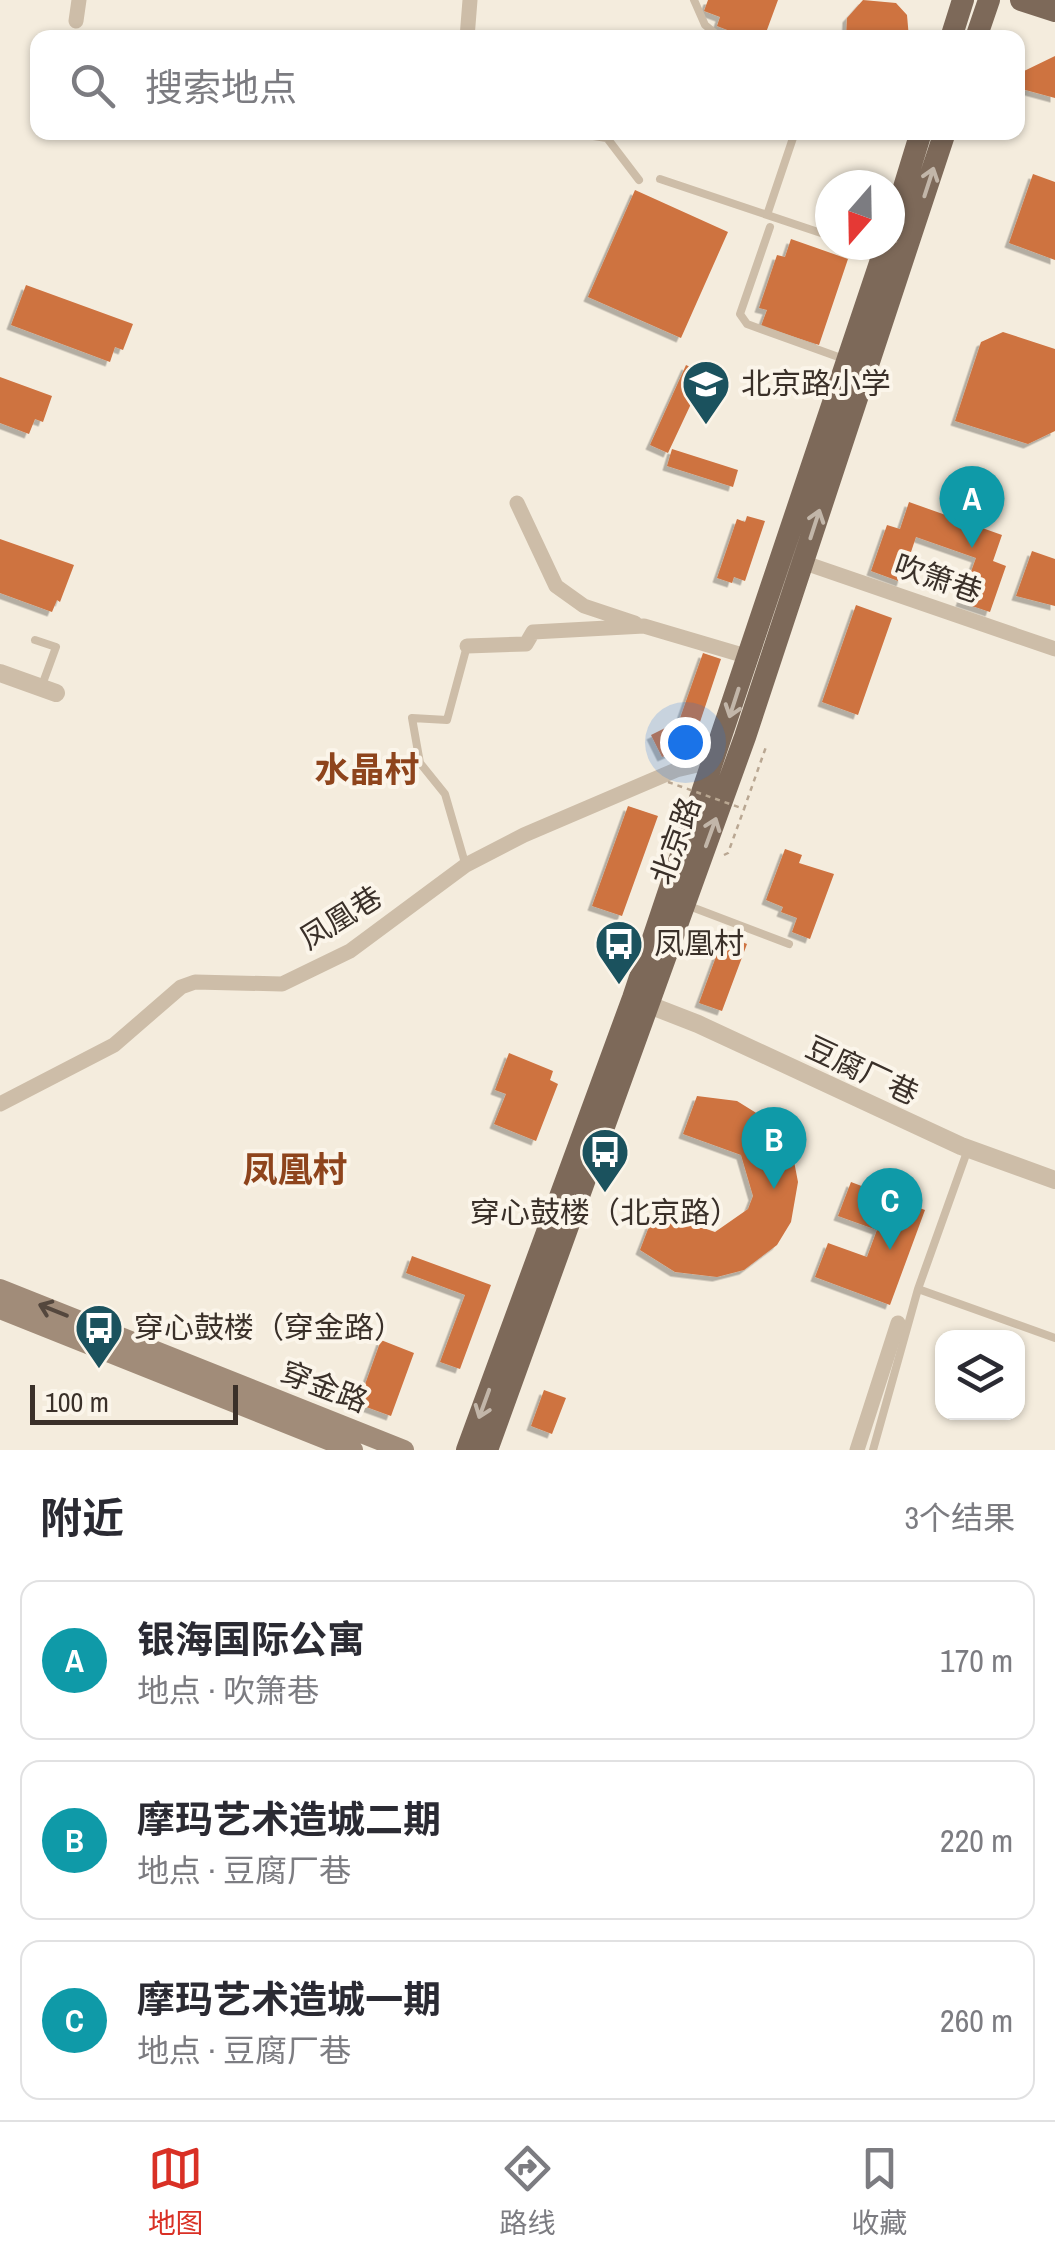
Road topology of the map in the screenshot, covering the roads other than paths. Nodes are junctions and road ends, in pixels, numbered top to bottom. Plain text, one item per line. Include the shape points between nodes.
1 (79, 0) edge
2 (470, 0) edge
3 (694, 0) edge
4 (963, 0) edge
5 (988, 0) edge
6 (1022, 0) edge
7 (1055, 11) edge
8 (76, 20) dead end
9 (468, 30) edge
10 (711, 30) edge
11 (954, 30) edge
12 (979, 30) edge
13 (609, 140) edge
14 (792, 140) edge
15 (920, 140) edge
16 (942, 140) edge
17 (660, 179) dead end
18 (639, 180) dead end
19 (905, 186) edge
20 (767, 215) junction
21 (770, 226) dead end
22 (815, 231) edge
23 (882, 260) edge
24 (848, 360) junction
25 (518, 503) dead end
26 (802, 562) junction
27 (644, 626) junction
28 (34, 640) dead end
29 (468, 646) joint
30 (1055, 649) edge
31 (749, 656) junction
32 (0, 673) edge
33 (49, 691) joint
34 (715, 761) junction
35 (466, 865) junction
36 (685, 904) junction
37 (788, 944) dead end
38 (649, 1004) junction
39 (0, 1104) edge
40 (968, 1149) junction
41 (1055, 1180) edge
42 (0, 1289) edge
43 (918, 1289) junction
44 (0, 1309) edge
45 (898, 1324) dead end
46 (1055, 1338) edge
47 (354, 1450) edge
48 (404, 1450) edge
49 (467, 1450) edge
50 (487, 1450) edge
51 (858, 1450) edge
52 (873, 1450) edge

1 - 8 street
2 - 9 street
3 - 10 lane
4 - 11 main road
5 - 12 main road
6 - 7 main road
13 - 18 lane
14 - 20 lane
15 - 19 main road, 北京路
26 -> 16 main road, 北京路
17 - 20 lane
20 - 22 lane
21 - 24 lane via 740,314 748,324
23 - 24 main road, 北京路
24 - 31 main road, 北京路
25 - 27 street via 556,586 584,606
26 - 30 street, 吹箫巷
36 -> 26 main road, 北京路
27 - 29 street via 551,629 533,632 526,644
27 - 31 street
28 - 33 lane via 56,647
29 - 35 lane via 447,720 412,718 420,763 445,794
31 -> 34 main road, 北京路
32 - 33 street
34 - 35 street, 凤凰巷 via 676,770
34 -> 49 main road, 北京路
35 - 39 street, 凤凰巷 via 350,952 282,984 180,987 114,1045
36 - 37 lane
36 - 38 main road, 北京路
38 - 40 street, 豆腐厂巷
38 - 50 main road, 北京路
40 - 41 street, 豆腐厂巷
40 - 43 lane
48 -> 42 main road, 穿金路
43 - 46 lane
43 - 52 lane
44 - 47 main road, 穿金路
45 - 51 street

